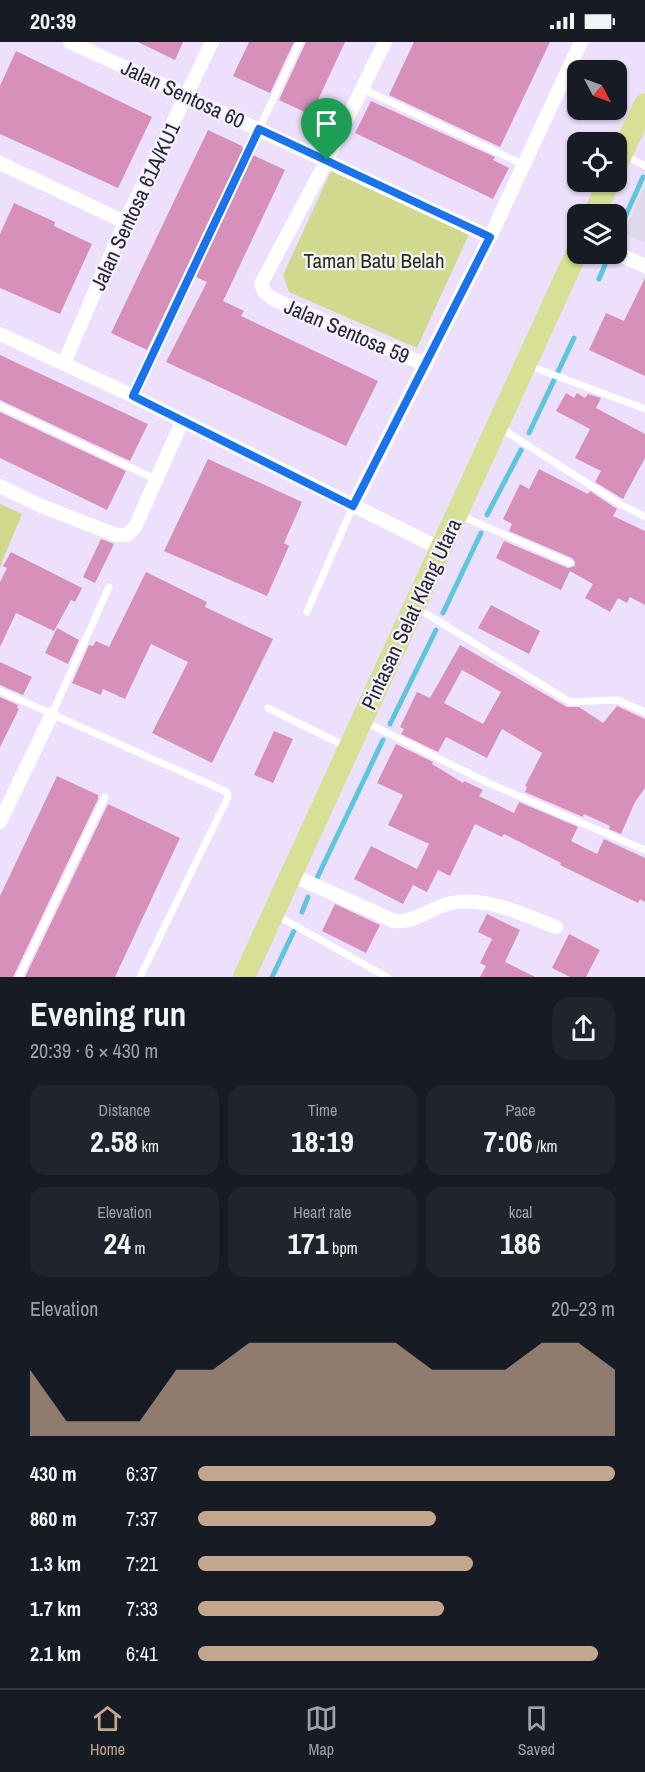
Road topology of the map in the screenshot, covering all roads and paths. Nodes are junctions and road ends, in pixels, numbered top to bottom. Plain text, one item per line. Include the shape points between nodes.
1 (70, 42) edge
2 (212, 42) edge
3 (300, 42) edge
4 (385, 42) edge
5 (581, 42) edge
6 (363, 89) junction
7 (186, 96) junction
8 (645, 104) edge
9 (259, 129) junction
10 (627, 143) edge
11 (327, 160) junction
12 (627, 162) edge
13 (0, 163) edge
14 (524, 165) junction
15 (645, 166) edge
16 (125, 222) junction
17 (490, 237) junction
18 (627, 258) edge
19 (572, 264) edge
20 (645, 266) edge
21 (0, 334) edge
22 (64, 363) junction
23 (526, 364) junction
24 (426, 365) junction
25 (133, 396) junction
26 (0, 406) edge
27 (645, 409) edge
28 (182, 422) junction
29 (497, 426) junction
30 (157, 480) junction
31 (0, 486) edge
32 (353, 506) junction
33 (457, 514) junction
34 (645, 517) edge
35 (441, 549) junction
36 (570, 563) dead end
37 (109, 586) dead end
38 (414, 606) junction
39 (307, 612) dead end
40 (0, 691) edge
41 (268, 708) dead end
42 (645, 712) edge
43 (52, 714) junction
44 (362, 720) junction
45 (349, 748) junction
46 (105, 797) dead end
47 (0, 822) edge
48 (645, 850) edge
49 (292, 875) junction
50 (273, 914) junction
51 (556, 927) dead end
52 (19, 977) edge
53 (140, 977) edge
54 (244, 977) edge
55 (387, 977) edge

1 - 7 street, Jalan Sentosa 60
2 - 7 street, Jalan Sentosa 61A/KU1
3 - 9 lane
4 - 6 street, Jalan Sentosa 59
5 - 14 street
6 - 11 street, Jalan Sentosa 59
6 - 14 lane
7 - 9 street, Jalan Sentosa 60
7 - 16 street, Jalan Sentosa 61A/KU1
8 - 10 highway
9 - 11 street, Jalan Sentosa 60
9 - 25 lane
11 - 17 street, Jalan Sentosa 60
11 - 24 street, Jalan Sentosa 59 via 261,284 265,293
12 - 15 lane
13 - 16 street
14 - 17 street
16 - 22 street, Jalan Sentosa 61A/KU1
17 - 24 street
18 - 20 street
19 - 23 highway, Pintasan Selat Klang Utara
21 - 22 street
22 - 25 street
23 - 27 lane
23 - 29 highway, Pintasan Selat Klang Utara
24 - 32 street
25 - 28 street
26 - 30 lane
28 - 30 street
28 - 32 street
29 - 33 highway, Pintasan Selat Klang Utara
29 - 34 lane
30 - 31 street via 135,527 127,535 116,535
32 - 35 street
32 - 39 lane
33 - 35 highway, Pintasan Selat Klang Utara
33 - 36 lane
35 - 38 highway, Pintasan Selat Klang Utara
37 - 43 lane
38 - 42 lane via 570,702 618,700
38 - 44 highway, Pintasan Selat Klang Utara
40 - 43 lane
41 - 45 lane
43 - 47 street
43 - 53 lane via 227,792 228,797
44 - 45 highway, Pintasan Selat Klang Utara
44 - 48 lane via 493,785
45 - 49 highway, Pintasan Selat Klang Utara
46 - 52 lane
49 - 50 highway, Pintasan Selat Klang Utara
49 - 51 street via 394,921 407,922 455,902 494,904
50 - 54 highway, Pintasan Selat Klang Utara
50 - 55 lane

